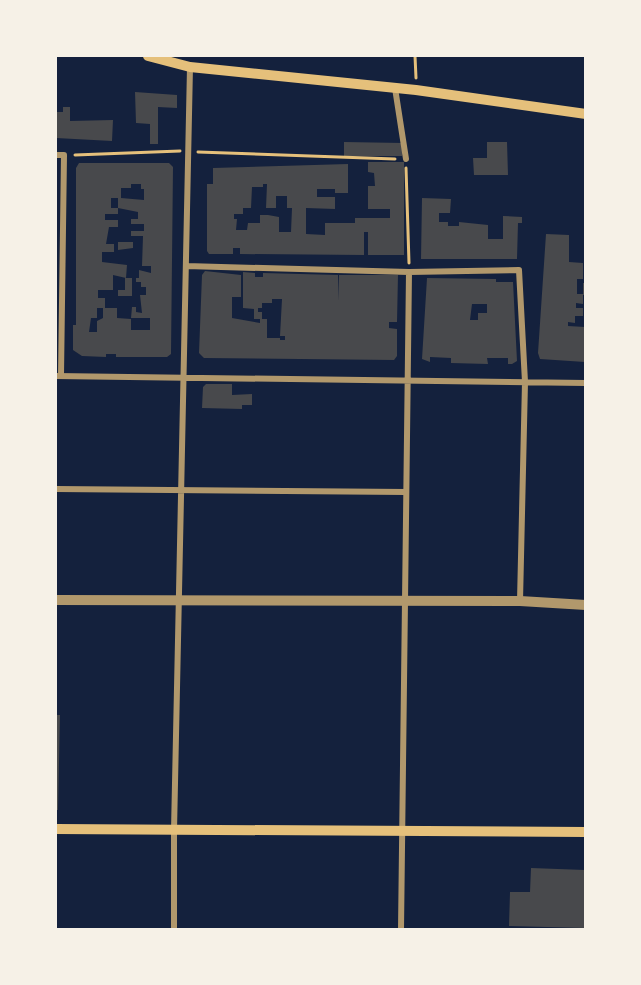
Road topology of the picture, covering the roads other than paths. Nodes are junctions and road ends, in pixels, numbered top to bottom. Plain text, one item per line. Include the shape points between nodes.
1 (148, 56) edge
2 (190, 67) junction
3 (395, 88) junction
4 (585, 114) edge
5 (56, 155) edge
6 (406, 159) road end
7 (186, 266) junction
8 (409, 272) junction
9 (58, 376) edge
10 (184, 378) junction
11 (408, 379) junction
12 (525, 382) junction
13 (585, 383) edge
14 (56, 489) edge
15 (182, 489) junction
16 (406, 492) junction
17 (56, 600) edge
18 (180, 601) junction
19 (520, 601) junction
20 (405, 602) junction
21 (585, 605) edge
22 (56, 829) edge
23 (402, 830) junction
24 (174, 831) junction
25 (585, 832) edge
26 (174, 930) edge
27 (400, 930) edge

1 - 2 main road
2 - 3 main road
2 - 7 street
3 - 4 main road
3 - 6 street
5 - 9 street via 64,156
7 - 8 street
7 - 10 street
8 - 11 street
8 - 12 street via 519,270
9 - 10 street
10 - 11 street
10 - 15 street
11 - 12 street
11 - 16 street
12 - 13 street
12 - 19 street
14 - 15 street
15 - 16 street
15 - 18 street
16 - 20 street
17 - 18 street
18 - 20 street
18 - 24 street
19 - 20 street
19 - 21 street
20 - 23 street
22 - 24 main road
23 - 24 main road
23 - 25 main road
23 - 27 street
24 - 26 street

